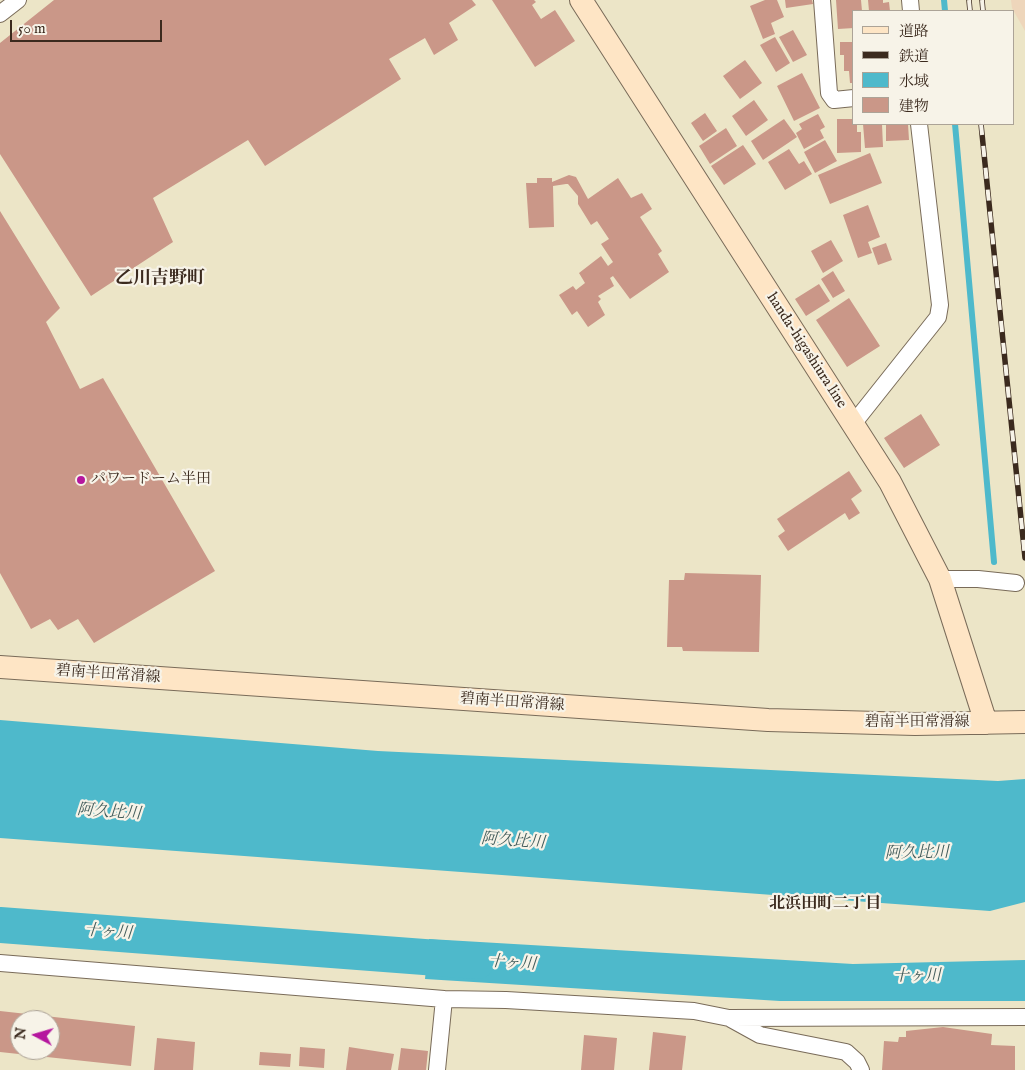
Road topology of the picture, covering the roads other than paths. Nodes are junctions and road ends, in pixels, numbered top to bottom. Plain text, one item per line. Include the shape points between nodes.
1 (18, 0) edge
2 (581, 0) edge
3 (822, 0) edge
4 (0, 14) edge
5 (852, 98) edge
6 (919, 125) edge
7 (852, 424) junction
8 (940, 579) junction
9 (1016, 583) dead end
10 (0, 667) edge
11 (1025, 722) edge
12 (986, 723) junction
13 (0, 963) edge
14 (444, 999) junction
15 (1025, 1017) edge
16 (730, 1018) junction
17 (437, 1070) edge
18 (861, 1070) edge

1 - 4 street
2 - 7 main road, handa-higashiura line
3 - 5 street via 829,93 834,100
6 - 7 street via 940,305 938,317
7 - 8 main road, handa-higashiura line via 890,482
8 - 9 street
8 - 12 main road, handa-higashiura line
10 - 12 main road, 碧南半田常滑線 via 768,720
11 - 12 main road, 碧南半田常滑線
13 - 14 street
14 - 16 street via 694,1011
14 - 17 street
15 - 16 street
16 - 18 street via 760,1035 846,1052

